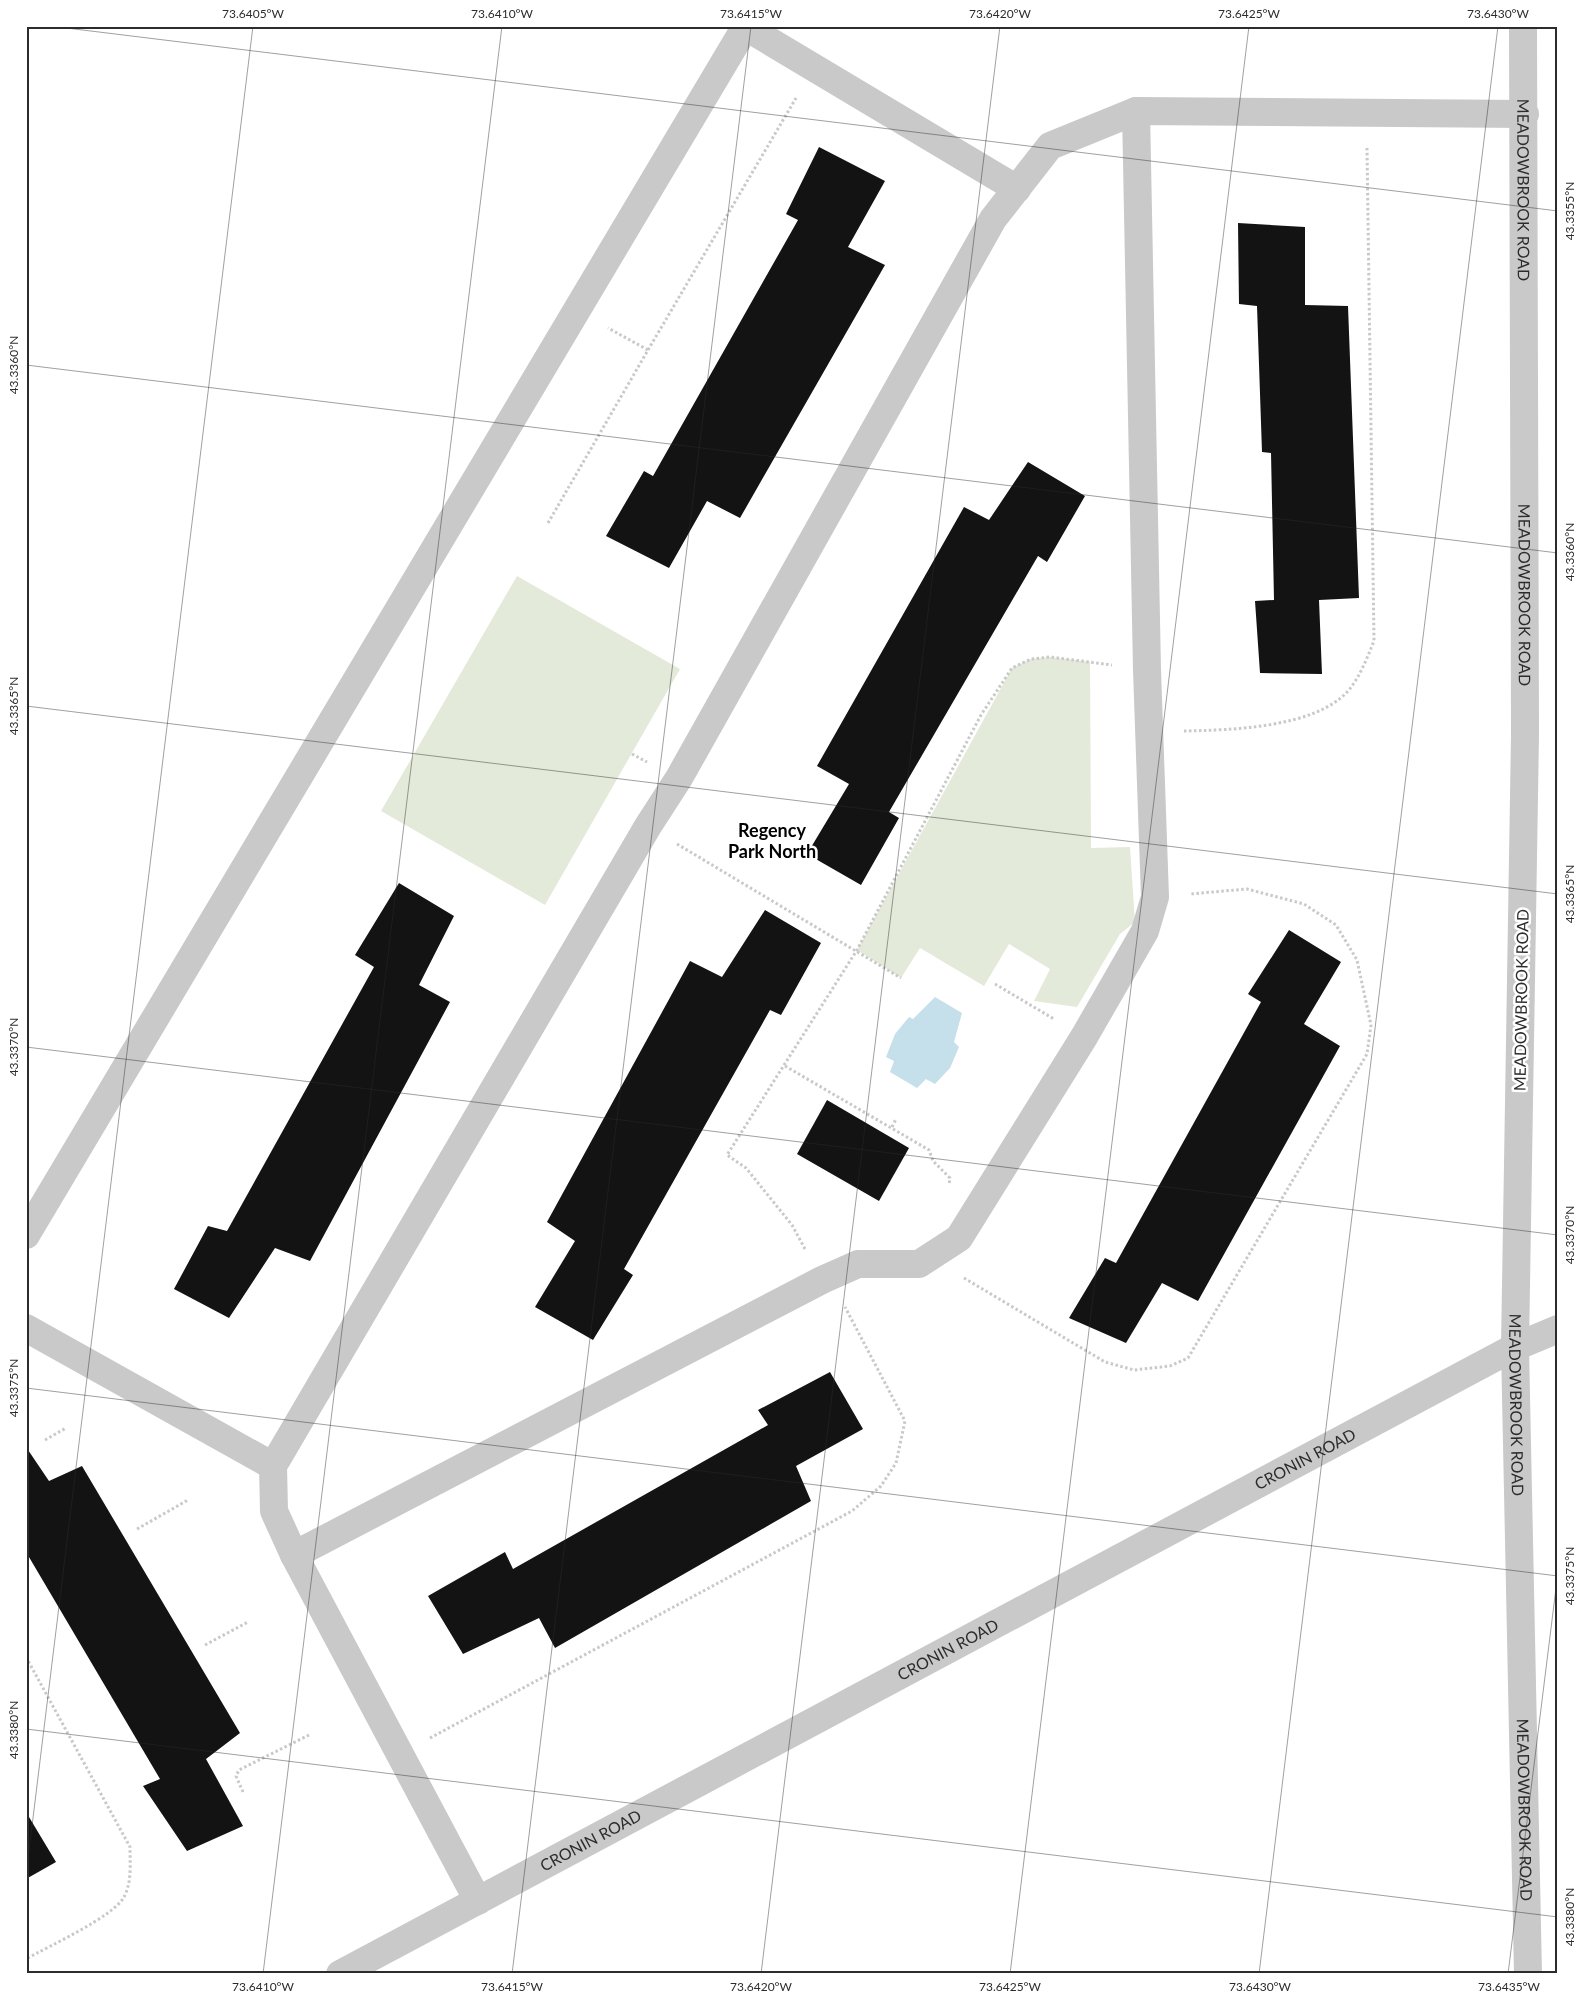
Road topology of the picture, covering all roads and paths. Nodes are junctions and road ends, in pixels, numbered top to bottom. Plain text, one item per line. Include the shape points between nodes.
1 (1523, 26) edge
2 (746, 27) edge
3 (797, 96) dead end
4 (1136, 111) junction
5 (1366, 113) junction
6 (1525, 114) junction
7 (1017, 189) junction
8 (577, 310) junction
9 (648, 350) junction
10 (548, 523) dead end
11 (1147, 670) junction
12 (1149, 732) junction
13 (648, 826) junction
14 (1155, 897) junction
15 (856, 950) junction
16 (901, 978) dead end
17 (995, 984) dead end
18 (1084, 1037) junction
19 (785, 1066) junction
20 (896, 1119) dead end
21 (892, 1127) junction
22 (973, 1215) junction
23 (26, 1235) edge
24 (919, 1264) junction
25 (822, 1280) junction
26 (26, 1328) edge
27 (1558, 1329) edge
28 (1515, 1347) junction
29 (66, 1428) dead end
30 (45, 1440) dead end
31 (273, 1466) junction
32 (188, 1500) dead end
33 (137, 1529) dead end
34 (294, 1555) junction
35 (248, 1622) dead end
36 (205, 1645) dead end
37 (26, 1657) edge
38 (310, 1735) dead end
39 (400, 1755) junction
40 (243, 1792) dead end
41 (478, 1901) junction
42 (26, 1959) edge
43 (340, 1974) edge
44 (1528, 1974) edge

1 - 6 street, MEADOWBROOK ROAD
2 - 7 street
2 - 8 street
3 - 9 path
4 - 5 street
4 - 7 street via 1050,146
4 - 11 street
5 - 6 street
5 - 12 path via 1374,641 1364,667 1348,691 1332,704 1310,714 1238,730
6 - 28 street, MEADOWBROOK ROAD via 1525,735
7 - 13 street via 993,218 679,778
8 - 9 path
8 - 23 street
9 - 10 path
11 - 12 street
11 - 15 path via 1050,657 1031,659 1012,668 981,714
12 - 14 street
13 - 15 path
13 - 31 street
14 - 18 street via 1145,931
14 - 24 path via 1247,889 1304,904 1336,925 1357,960 1371,1025 1367,1054 1188,1358 1170,1366 1134,1370 1105,1362 956,1273
15 - 16 path
15 - 19 path
17 - 18 path
18 - 22 street
19 - 21 path
19 - 25 path via 727,1156 746,1168 792,1225
20 - 21 path
21 - 22 path via 929,1150 933,1161 950,1178 949,1197
22 - 24 street via 959,1238
24 - 25 street via 858,1264
25 - 34 street
25 - 39 path via 841,1298 905,1421 896,1463 881,1486 852,1511
26 - 31 street
27 - 28 street, CRONIN ROAD
28 - 41 street, CRONIN ROAD
28 - 44 street, MEADOWBROOK ROAD
29 - 30 path
31 - 34 street via 274,1511
32 - 33 path
34 - 39 street
35 - 36 path
37 - 42 path via 130,1847 131,1873 124,1896 113,1911
38 - 40 path via 239,1770 236,1776
39 - 41 street
41 - 43 street, CRONIN ROAD

